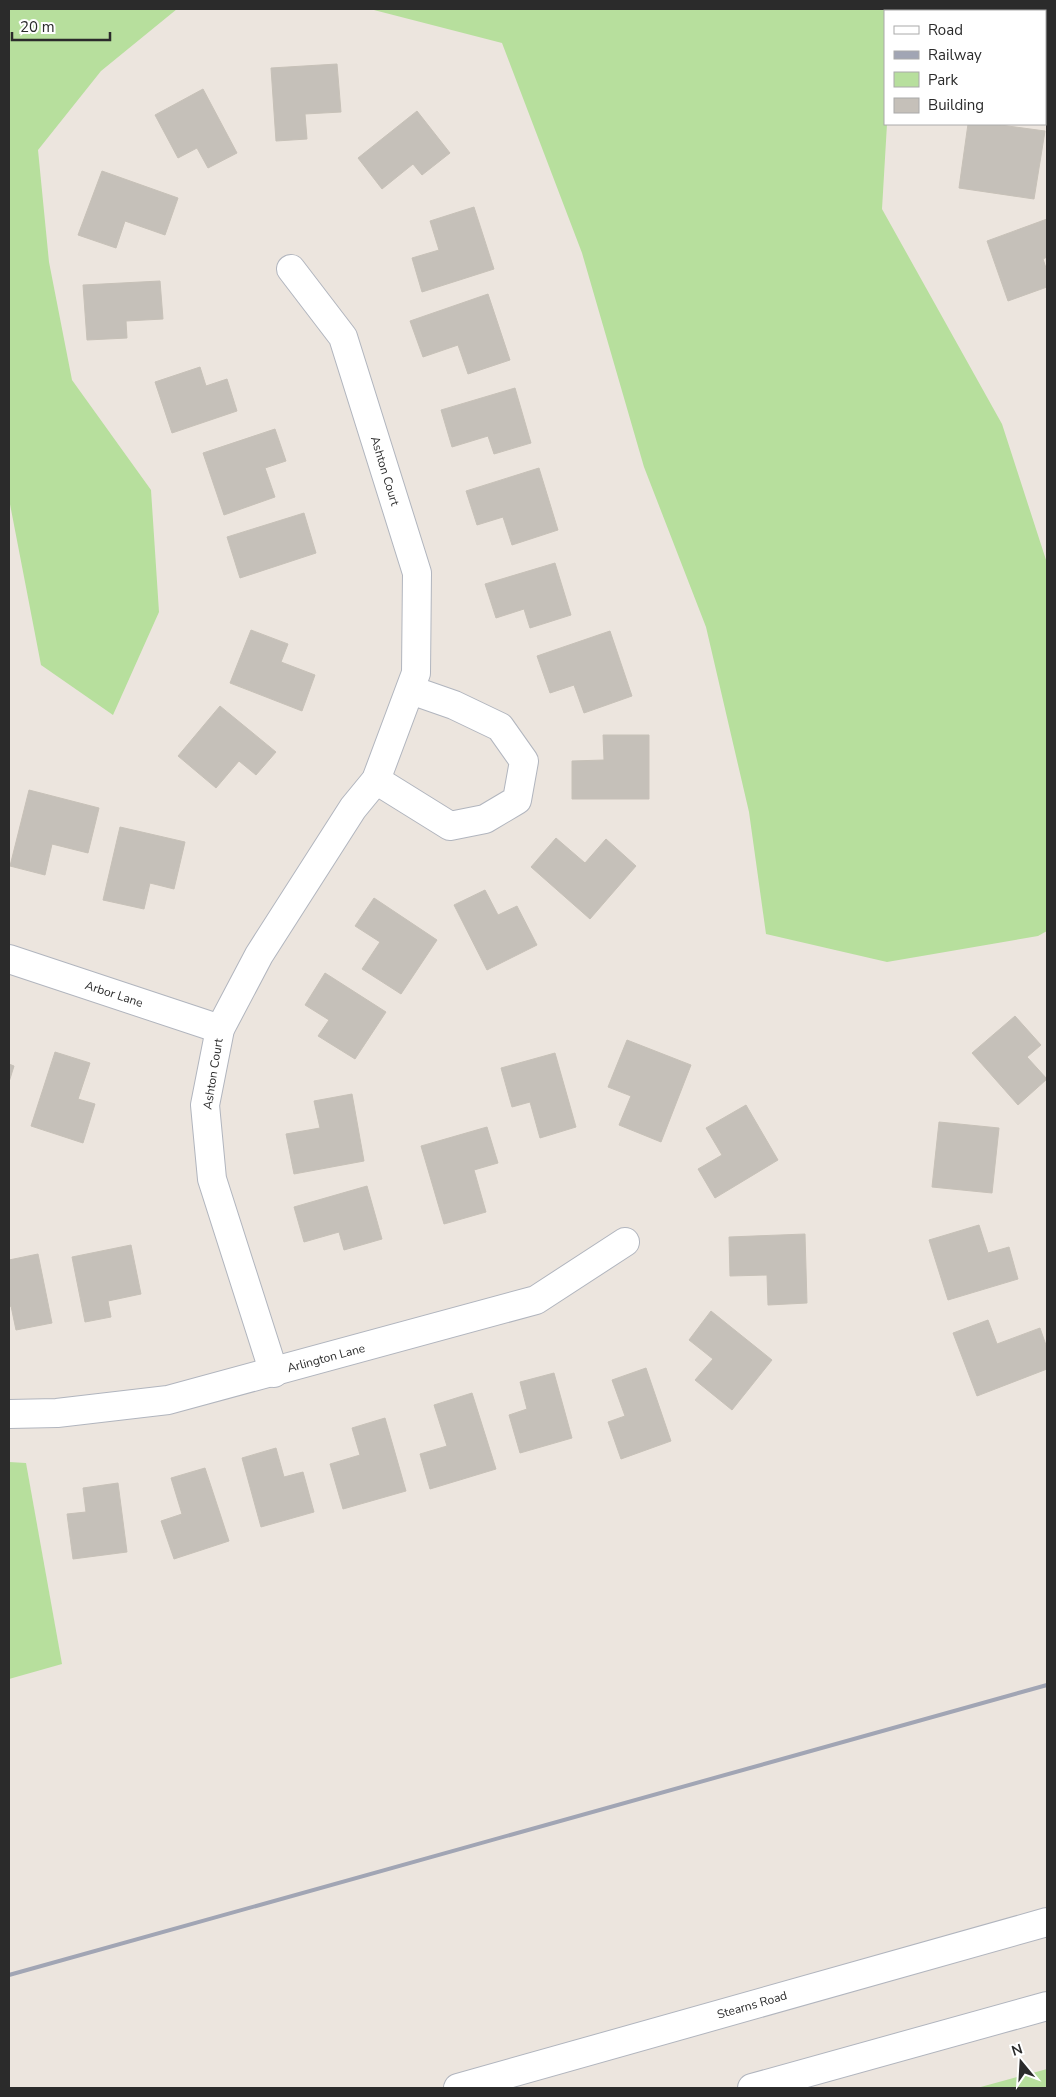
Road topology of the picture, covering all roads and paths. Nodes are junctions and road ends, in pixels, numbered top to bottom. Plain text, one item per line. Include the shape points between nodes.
1 (291, 269) dead end
2 (411, 690) junction
3 (376, 780) junction
4 (9, 959) edge
5 (220, 1029) junction
6 (624, 1242) dead end
7 (274, 1372) junction
8 (9, 1414) edge
9 (1047, 1922) edge
10 (1047, 2006) edge
11 (458, 2088) edge
12 (752, 2088) edge

1 - 2 street, Ashton Court via 343,337 417,572 416,673
2 - 3 street, Ashton Court
2 - 3 street via 500,727 524,761 517,800 485,819 450,826
3 - 5 street, Ashton Court via 353,808 259,955
4 - 5 street, Arbor Lane
5 - 7 street, Ashton Court via 205,1105 212,1179
6 - 7 street, Arlington Lane via 536,1300
7 - 8 street, Arlington Lane via 168,1400 57,1413
9 - 11 street, Stearns Road
10 - 12 street

